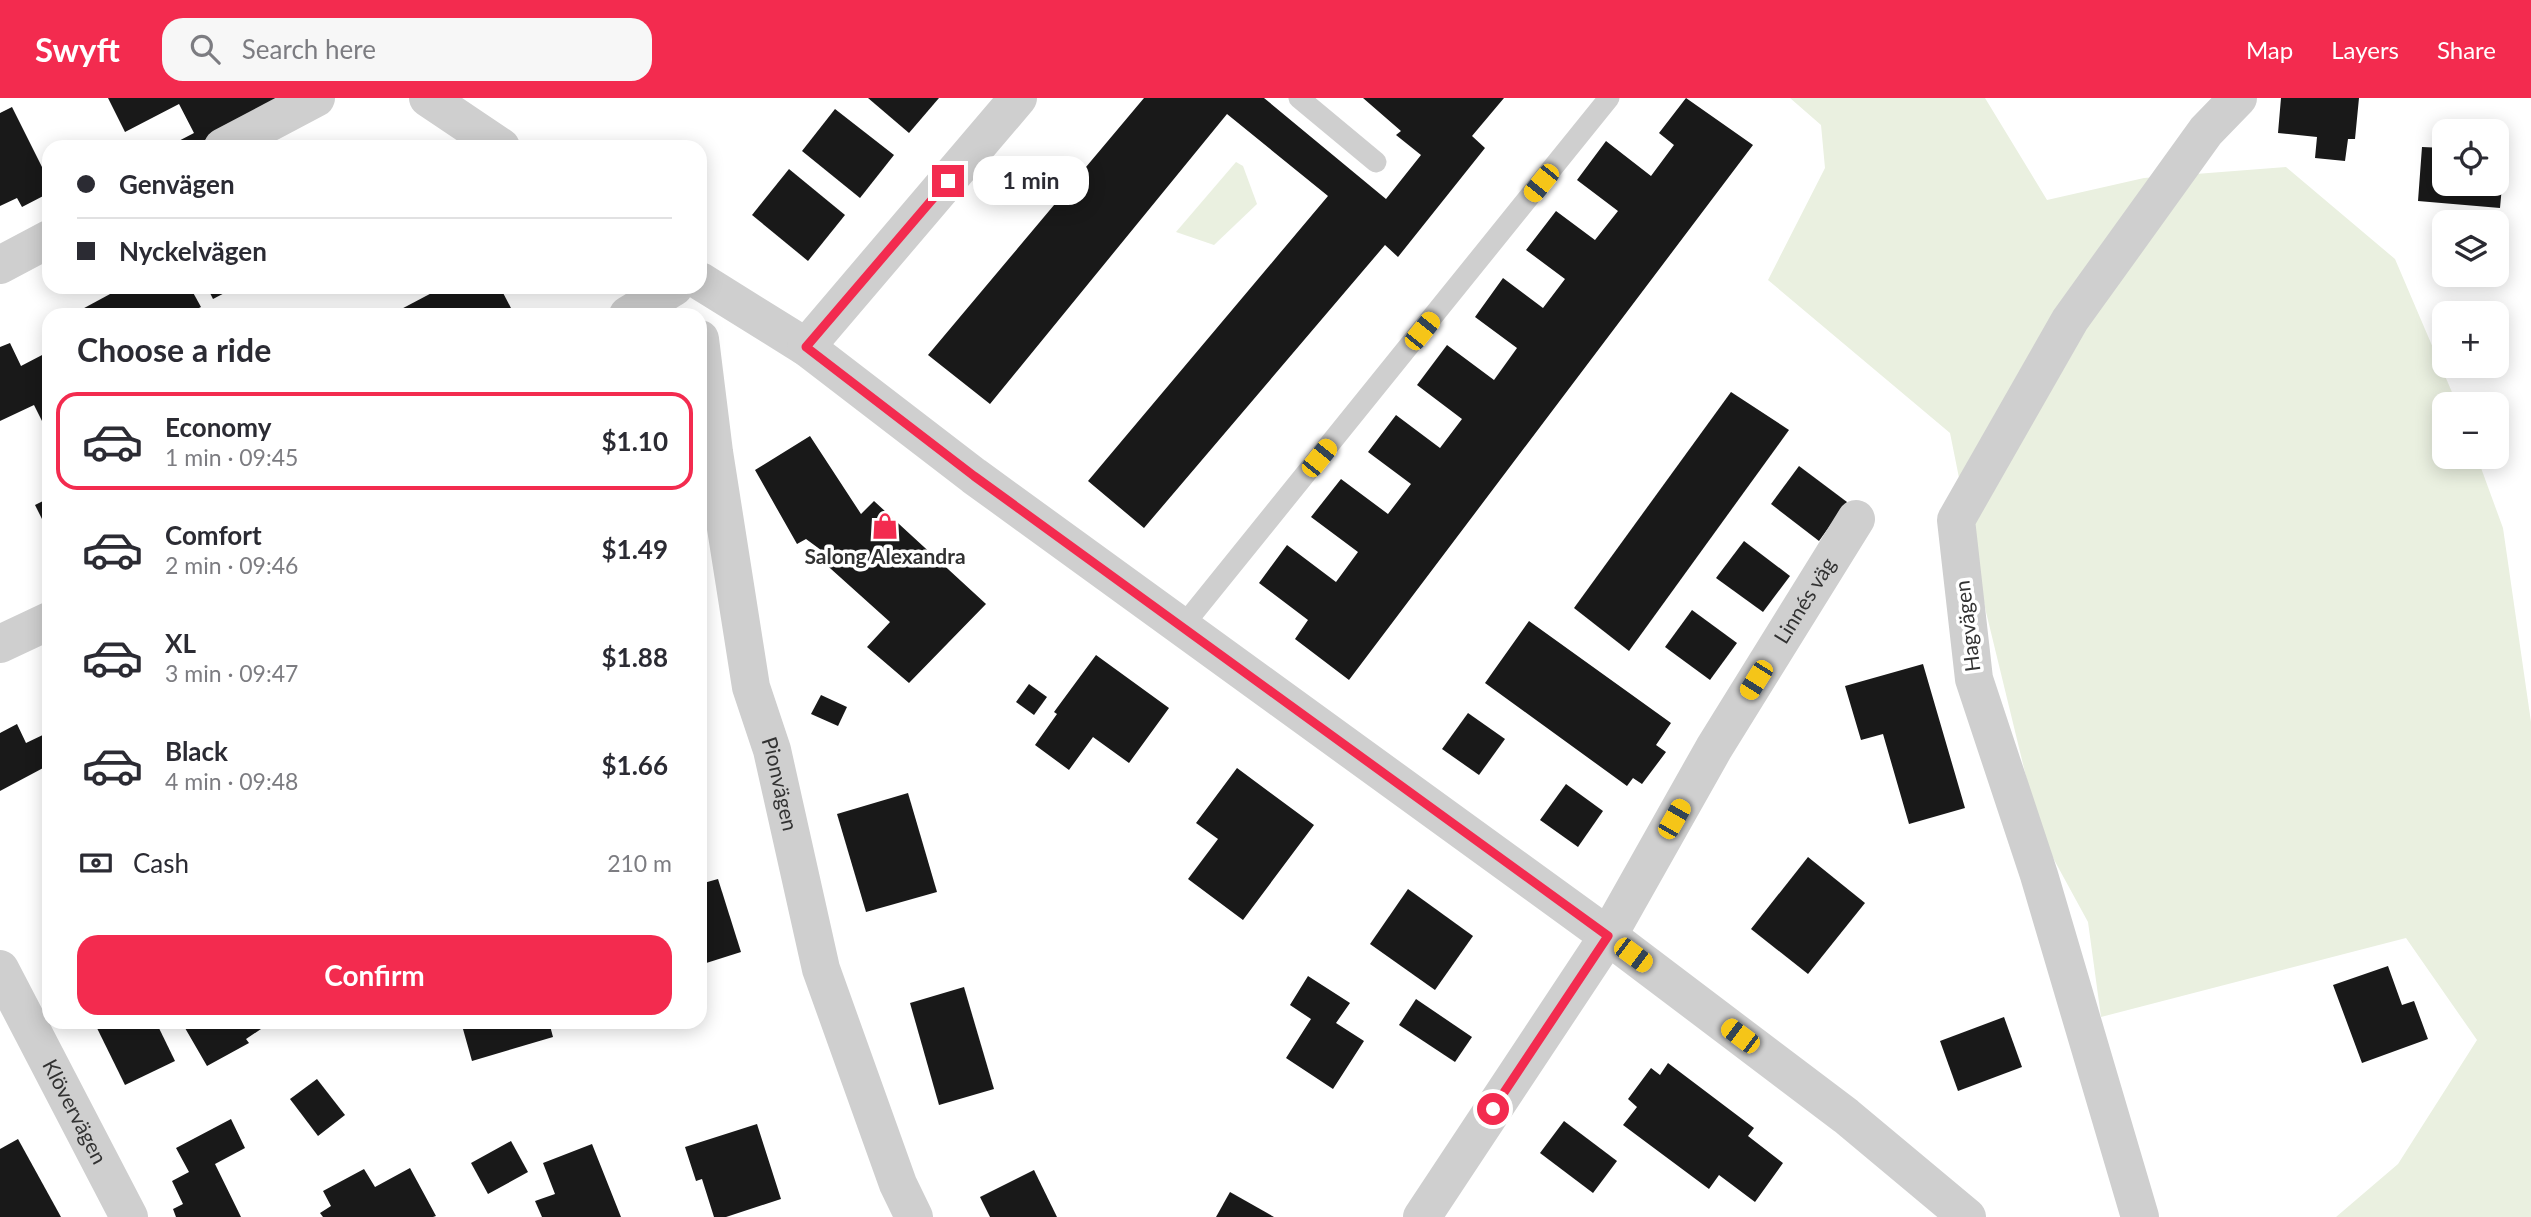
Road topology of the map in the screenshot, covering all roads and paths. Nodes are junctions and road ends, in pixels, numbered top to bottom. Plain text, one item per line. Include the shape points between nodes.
1 (316, 98) edge
2 (428, 98) edge
3 (1018, 98) edge
4 (1299, 98) edge
5 (1609, 98) edge
6 (2238, 98) edge
7 (236, 140) edge
8 (491, 140) edge
9 (1376, 162) dead end
10 (42, 243) edge
11 (0, 265) edge
12 (707, 285) edge
13 (662, 294) edge
14 (640, 308) edge
15 (806, 347) junction
16 (707, 387) edge
17 (1856, 520) dead end
18 (42, 624) edge
19 (1182, 627) junction
20 (0, 644) edge
21 (1608, 936) junction
22 (0, 969) edge
23 (130, 1217) edge
24 (914, 1217) edge
25 (1422, 1217) edge
26 (1966, 1217) edge
27 (2140, 1217) edge

1 - 7 street
2 - 8 street
3 - 15 street
4 - 9 lane
5 - 19 lane
6 - 27 street, Hagvägen via 2206,131 2070,320 1956,520 1974,679 2039,875
10 - 11 street
12 - 15 street
13 - 14 street
15 - 19 street
16 - 24 street, Pionvägen via 751,687 772,750 821,969
17 - 21 street, Linnés väg via 1714,748
18 - 20 street
19 - 21 street
21 - 25 street, Linnés väg
21 - 26 street via 1846,1116
22 - 23 street, Klövervägen

